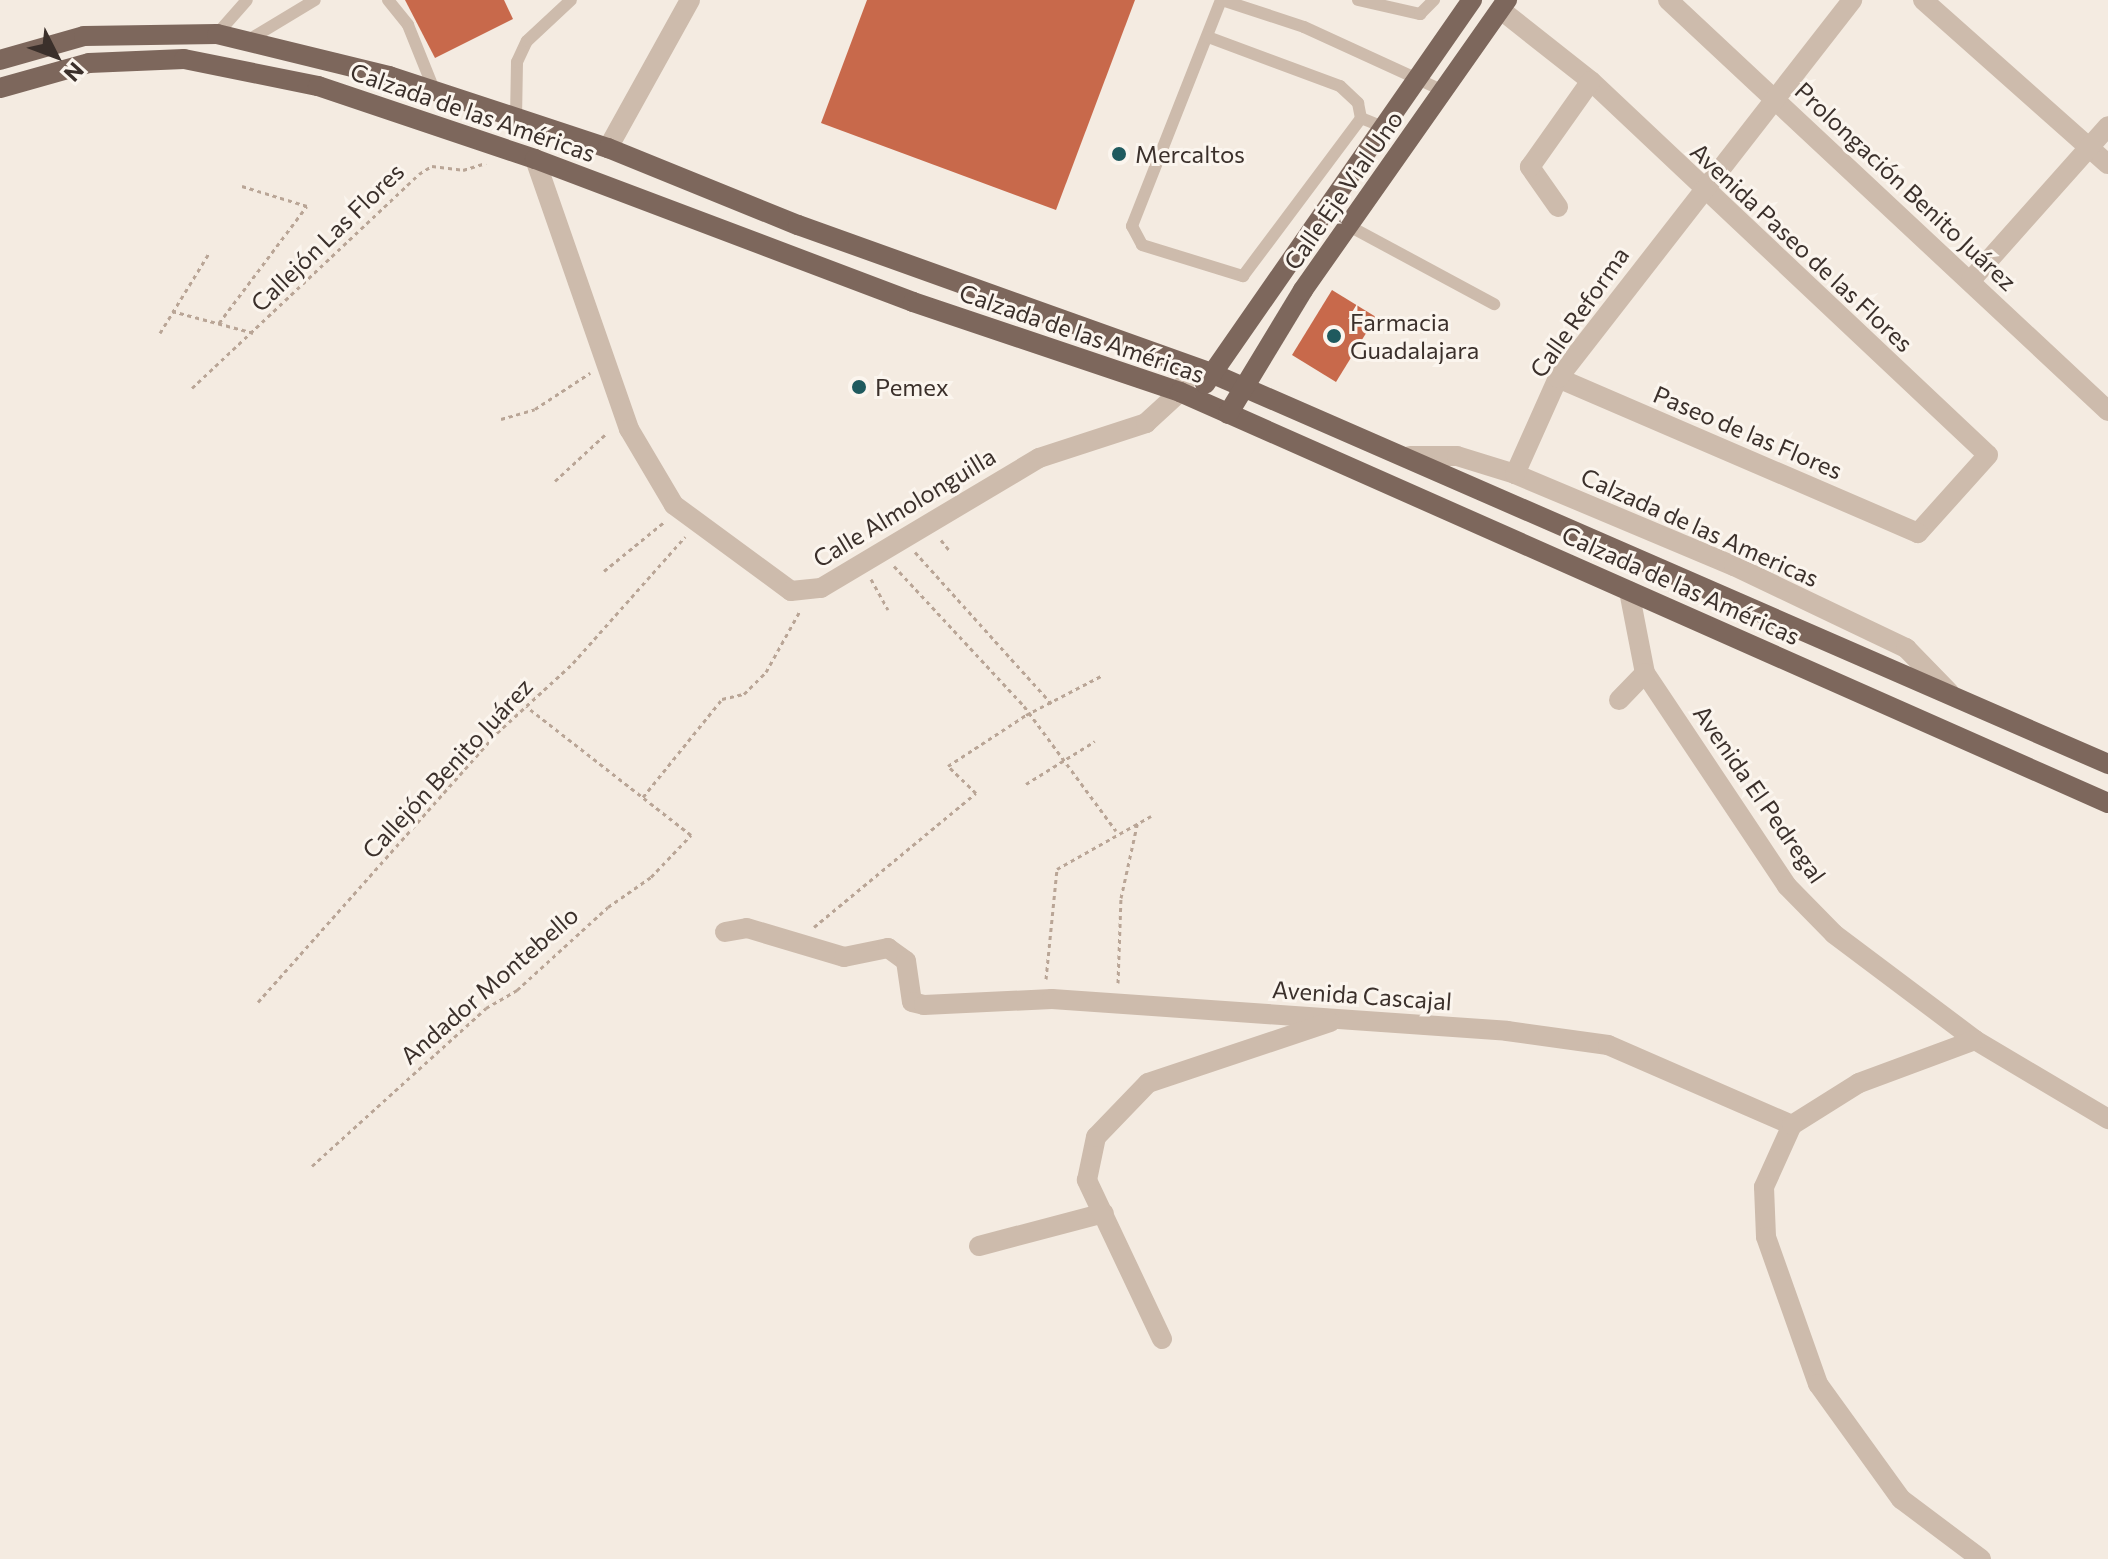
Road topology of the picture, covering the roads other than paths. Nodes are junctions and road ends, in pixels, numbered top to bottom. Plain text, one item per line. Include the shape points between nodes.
1 (247, 0) edge
2 (315, 0) edge
3 (388, 0) edge
4 (571, 0) edge
5 (690, 0) edge
6 (1222, 0) edge
7 (1358, 0) edge
8 (1434, 0) edge
9 (1472, 0) edge
10 (1668, 0) edge
11 (1852, 0) edge
12 (1923, 0) edge
13 (1504, 5) edge
14 (217, 34) junction
15 (1208, 37) junction
16 (247, 41) junction
17 (0, 60) edge
18 (1418, 76) junction
19 (1591, 81) junction
20 (0, 88) edge
21 (1444, 91) junction
22 (435, 92) junction
23 (1777, 103) junction
24 (1361, 118) junction
25 (516, 119) junction
26 (2108, 126) edge
27 (1383, 127) junction
28 (2089, 146) junction
29 (608, 148) junction
30 (535, 159) junction
31 (2108, 164) edge
32 (1703, 192) junction
33 (1558, 207) dead end
34 (1349, 226) junction
35 (1971, 280) junction
36 (1494, 304) dead end
37 (1202, 370) junction
38 (1558, 378) junction
39 (1240, 385) junction
40 (1189, 396) junction
41 (2108, 411) edge
42 (1228, 414) junction
43 (1410, 456) junction
44 (1515, 474) junction
45 (1918, 533) joint
46 (1629, 591) junction
47 (1645, 673) junction
48 (1949, 692) junction
49 (1619, 700) dead end
50 (2108, 764) edge
51 (2108, 803) edge
52 (725, 932) dead end
53 (1337, 1019) junction
54 (1975, 1040) junction
55 (2108, 1119) edge
56 (1792, 1125) junction
57 (1104, 1213) junction
58 (979, 1246) dead end
59 (1162, 1339) dead end
60 (1981, 1559) edge

1 - 14 lane
2 - 16 lane
3 - 22 lane via 408,25
4 - 25 lane via 527,41 517,62
5 - 29 street
6 - 15 lane
6 - 18 lane
7 - 8 lane via 1420,14
9 - 18 main road, Calle Eje Vial Uno
10 - 23 street, Prolongación Benito Juárez
11 - 23 street, Calle Reforma
12 - 28 street
13 - 19 street, Avenida Paseo de las Flores
13 - 21 main road, Calle Eje Vial Uno
14 - 16 main road, Calzada de las Américas
14 - 17 main road, Calzada de las Américas via 84,36
15 - 24 lane via 1340,86 1358,103
15 - 24 lane via 1132,226 1142,245 1243,276
16 - 22 main road, Calzada de las Américas
18 - 21 lane
18 - 27 main road, Calle Eje Vial Uno
19 - 32 street, Avenida Paseo de las Flores
19 - 33 street via 1530,167
20 - 30 main road, Calzada de las Américas via 89,63 184,59 318,86
21 - 34 main road, Calle Eje Vial Uno
22 - 25 main road, Calzada de las Américas
23 - 32 street, Calle Reforma
23 - 35 street, Prolongación Benito Juárez
24 - 27 lane
25 - 29 main road, Calzada de las Américas
26 - 28 street
27 - 37 main road, Calle Eje Vial Uno
28 - 31 street
28 - 35 street
29 - 37 main road, Calzada de las Américas via 798,225
30 - 40 main road, Calzada de las Américas via 927,307
30 - 40 street, Calle Almolonguilla via 623,419 687,517 791,591 808,592 1039,458 1146,423
32 - 38 street, Calle Reforma
32 - 45 street, Avenida Paseo de las Flores via 1988,455
34 - 36 lane
34 - 39 main road, Calle Eje Vial Uno
35 - 41 street, Prolongación Benito Juárez
37 - 39 main road, Calzada de las Américas
37 - 40 main road, Calle Eje Vial Uno
38 - 44 street, Calle Reforma
38 - 45 street, Paseo de las Flores
39 - 42 main road, Calle Eje Vial Uno
39 - 43 main road, Calzada de las Américas
40 - 42 main road, Calzada de las Américas
42 - 46 main road, Calzada de las Américas
43 - 44 street, Calzada de las Americas via 1457,456
43 - 48 main road, Calzada de las Américas
44 - 48 street, Calzada de las Americas via 1906,648
46 - 47 street, Avenida El Pedregal
46 - 51 main road, Calzada de las Américas
47 - 49 street
47 - 54 street, Avenida El Pedregal via 1787,886 1834,934
48 - 50 main road, Calzada de las Américas
52 - 53 street, Avenida Cascajal via 747,928 844,957 888,948 906,961 912,1002 1044,999
53 - 56 street, Avenida Cascajal via 1608,1045
53 - 57 street via 1148,1083 1118,1108 1086,1160 1087,1180
54 - 55 street, Avenida El Pedregal
54 - 56 street via 1859,1083
56 - 60 street via 1764,1187 1766,1237 1818,1384 1901,1499
57 - 58 street
57 - 59 street

